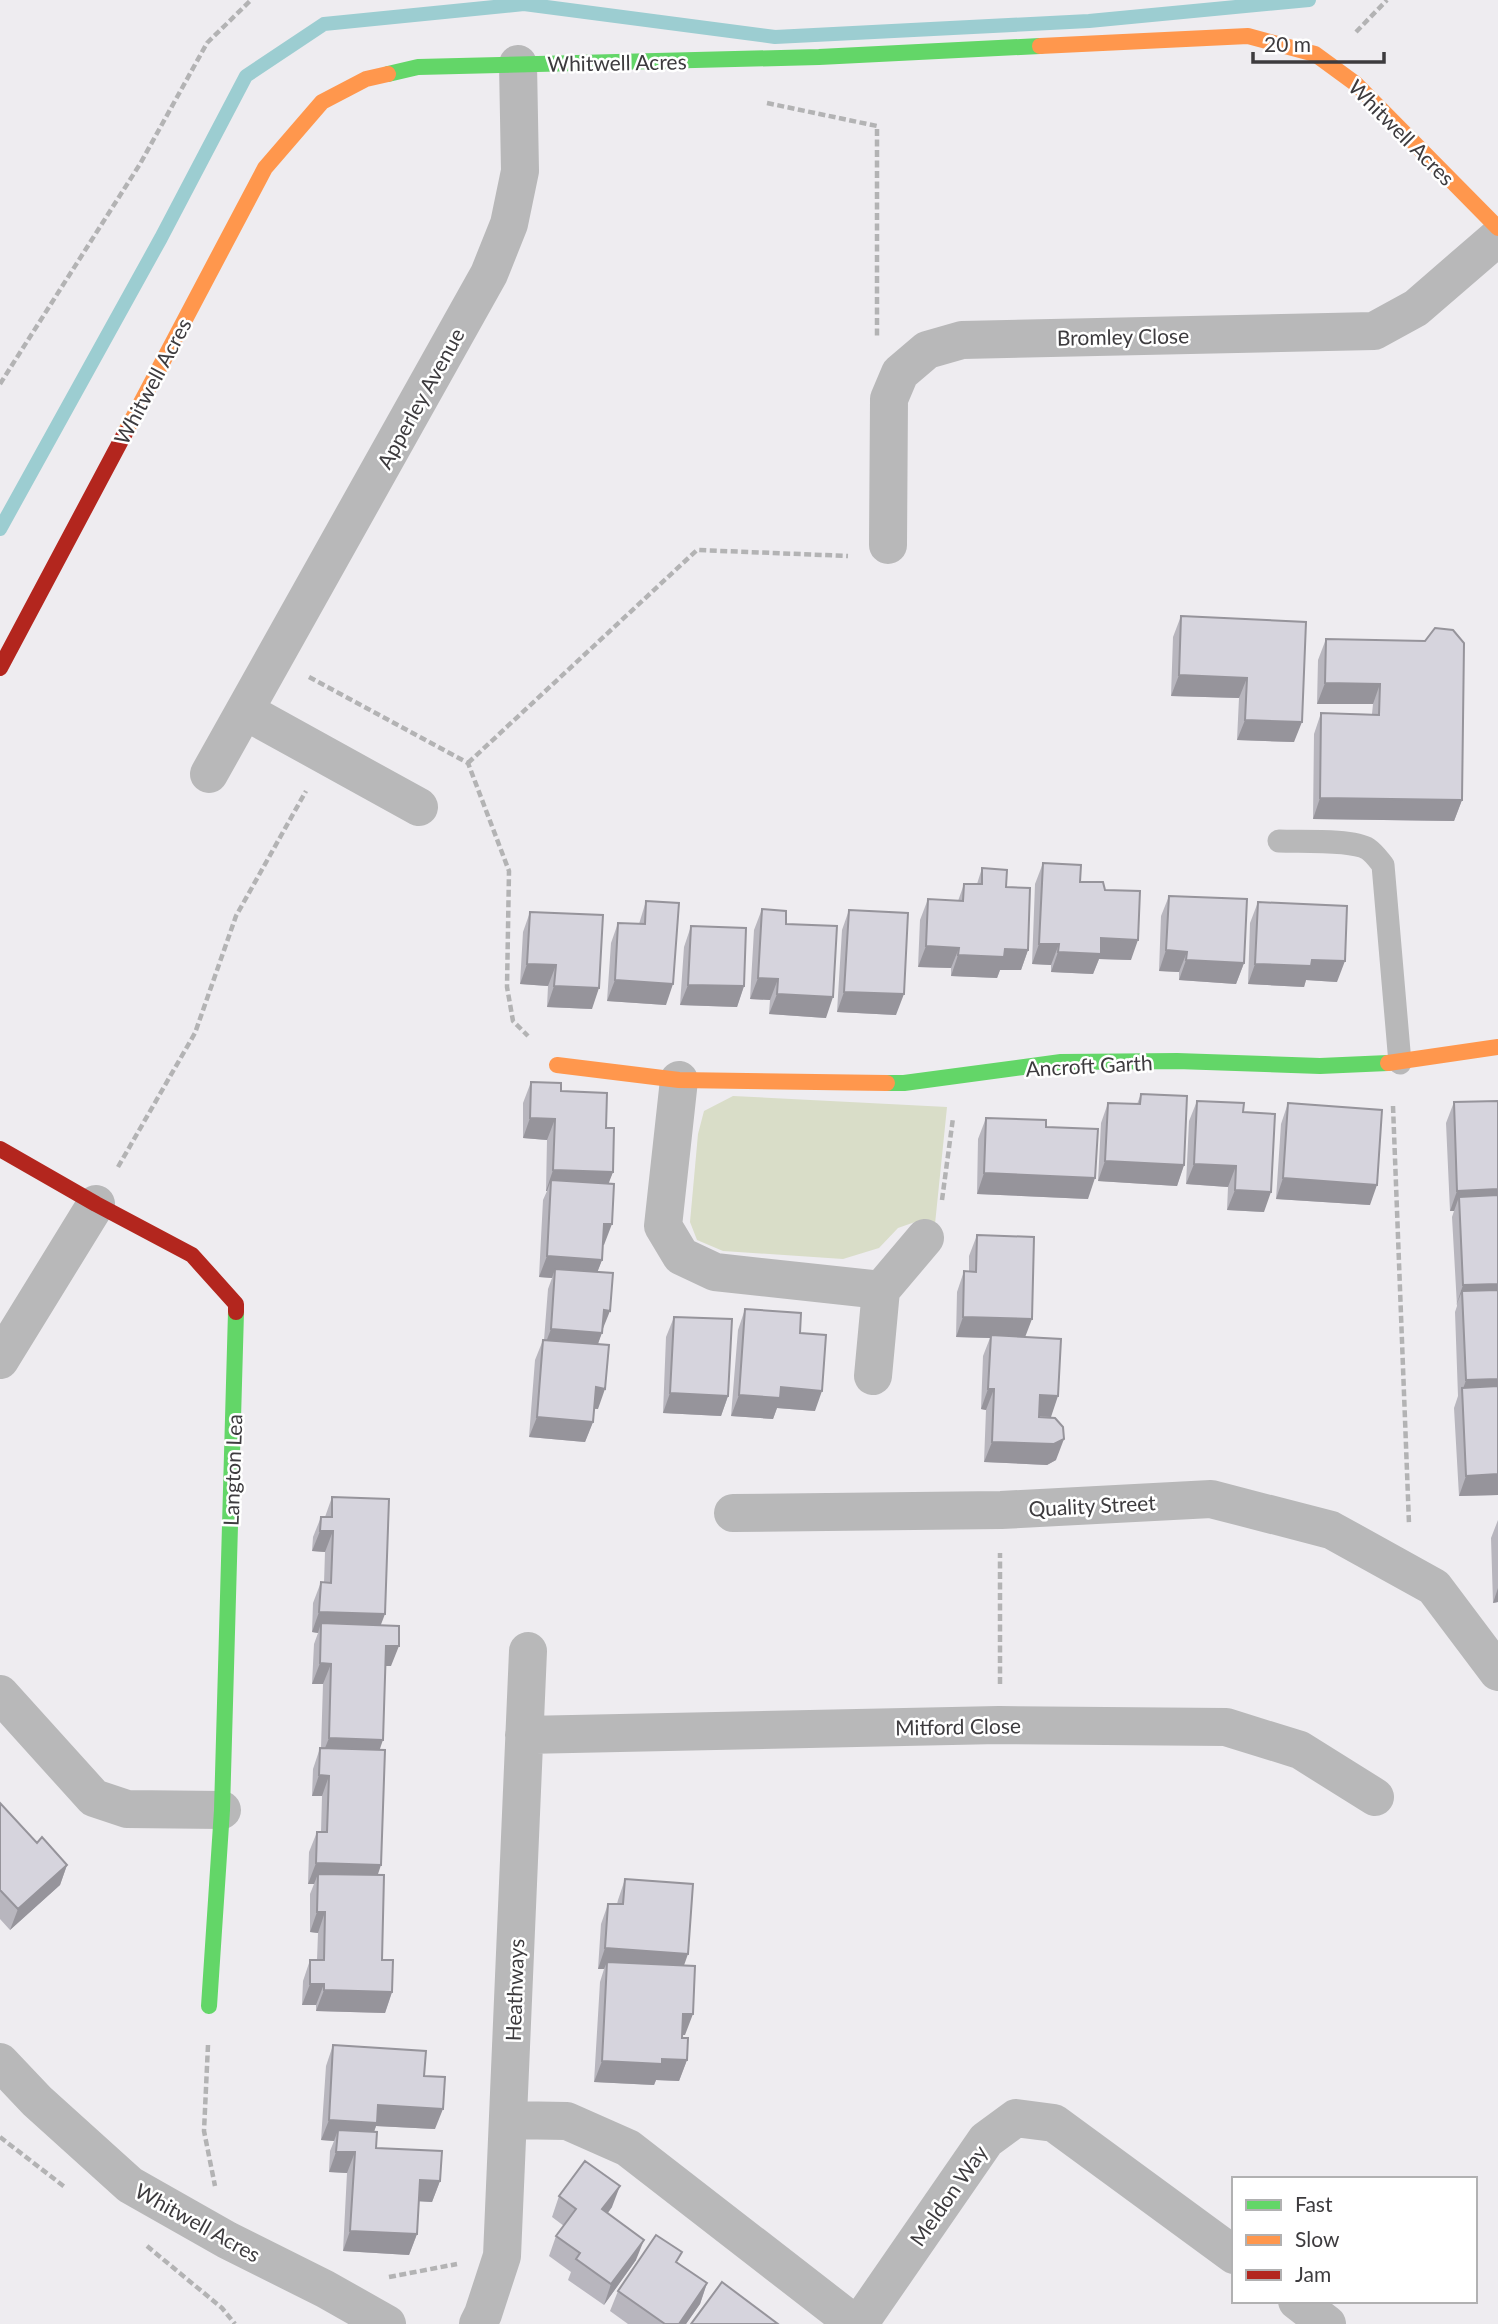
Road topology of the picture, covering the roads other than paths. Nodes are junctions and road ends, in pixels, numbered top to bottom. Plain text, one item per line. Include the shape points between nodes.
1 (518, 64) junction
2 (1498, 228) edge
3 (1498, 237) edge
4 (888, 545) road end
5 (0, 668) edge
6 (245, 710) junction
7 (209, 774) dead end
8 (419, 807) dead end
9 (1279, 841) dead end
10 (1498, 1047) edge
11 (1395, 1063) junction
12 (557, 1065) dead end
13 (679, 1080) junction
14 (0, 1149) edge
15 (96, 1204) junction
16 (925, 1238) road end
17 (881, 1290) junction
18 (0, 1360) edge
19 (873, 1376) dead end
20 (733, 1513) dead end
21 (528, 1651) dead end
22 (1498, 1672) edge
23 (0, 1694) edge
24 (524, 1735) junction
25 (1375, 1797) dead end
26 (222, 1810) junction
27 (209, 2006) road end
28 (0, 2062) edge
29 (508, 2120) junction
30 (1232, 2254) edge
31 (1300, 2303) edge
32 (387, 2324) edge
33 (478, 2324) edge
34 (857, 2324) edge
35 (1328, 2324) edge

1 - 2 street, Whitwell Acres via 819,57 1248,36 1315,54 1356,84
1 - 5 street, Whitwell Acres via 418,67 366,79 323,102 265,168
1 - 6 street, Apperley Avenue via 520,171 509,224 489,274
3 - 4 street, Bromley Close via 1416,308 1374,331 962,340 927,350 900,373 889,400
6 - 7 street, Apperley Avenue
6 - 8 street
9 - 11 lane via 1366,847 1383,865
10 - 11 street, Ancroft Garth
11 - 13 street, Ancroft Garth via 1061,1062 904,1083
12 - 13 street, Ancroft Garth
13 - 17 street via 663,1226 681,1256 715,1272
14 - 15 street, Langton Lea
15 - 18 street
15 - 26 street, Langton Lea via 192,1255 236,1304
16 - 17 street
17 - 19 street
20 - 22 street, Quality Street via 1001,1510 1211,1499 1331,1530 1422,1580
21 - 24 street, Heathways
23 - 26 street via 94,1798 127,1809
24 - 25 street, Mitford Close via 999,1725 1226,1727 1300,1750
24 - 29 street, Heathways
26 - 27 street, Langton Lea
28 - 32 street, Whitwell Acres via 130,2185
29 - 33 street, Heathways via 502,2256
29 - 34 street, Meldon Way via 566,2121 628,2148
30 - 34 street, Meldon Way via 1054,2123 1016,2118 986,2140
31 - 35 street

